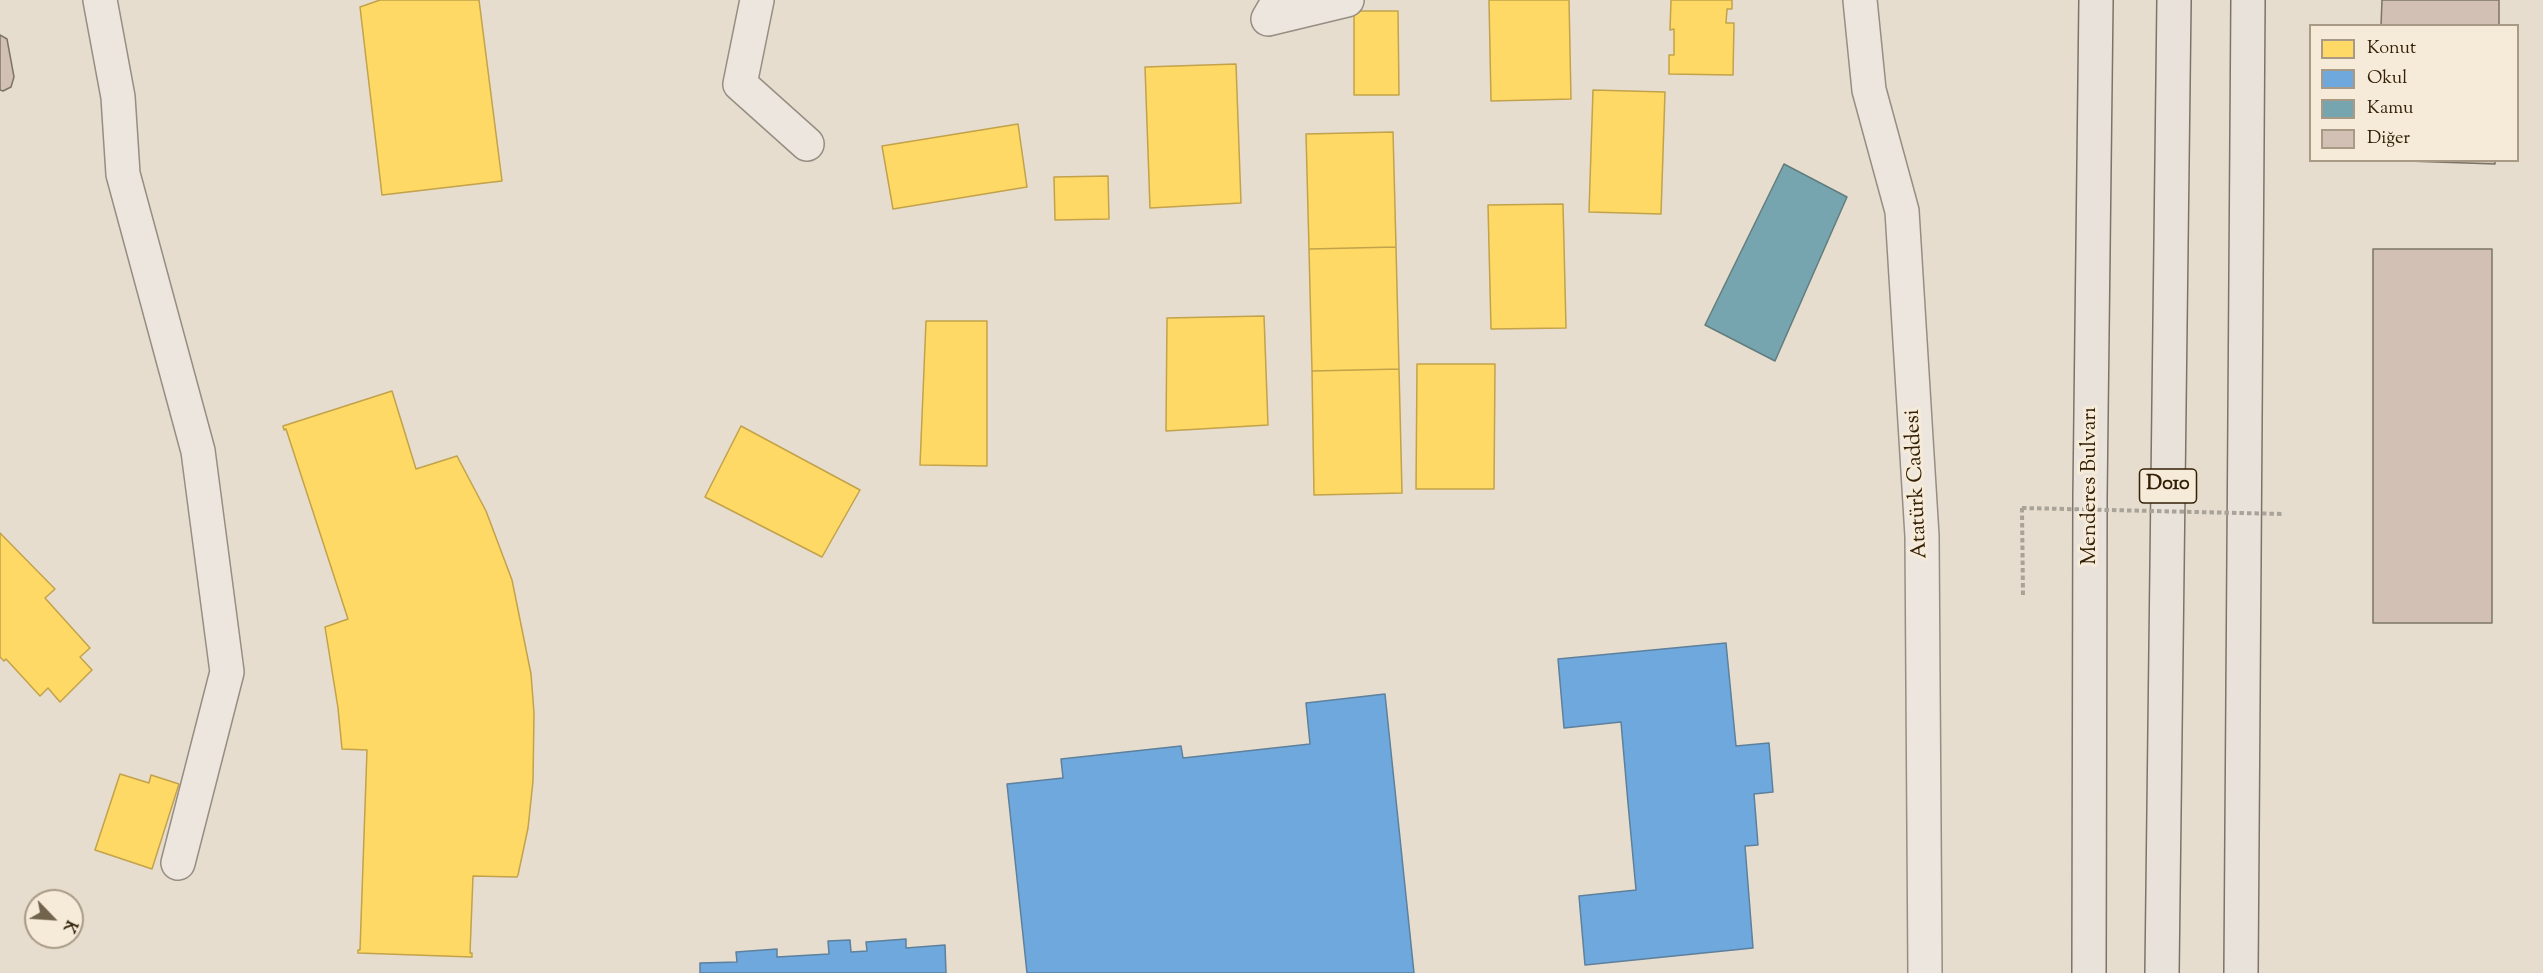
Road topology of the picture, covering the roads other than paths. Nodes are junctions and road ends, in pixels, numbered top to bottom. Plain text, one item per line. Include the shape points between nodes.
1 (100, 0) edge
2 (757, 0) edge
3 (1279, 0) edge
4 (1347, 0) edge
5 (1860, 0) edge
6 (2096, 0) edge
7 (2174, 0) edge
8 (2248, 0) edge
9 (807, 144) dead end
10 (178, 863) dead end
11 (1925, 973) edge
12 (2089, 973) edge
13 (2162, 973) edge
14 (2241, 973) edge

1 - 10 street via 118,98 123,174 198,451 227,672
2 - 9 street via 740,84
3 - 4 street via 1268,19
5 - 11 street, Atatürk Caddesi via 1869,90 1902,211 1922,536
6 - 12 main road, Menderes Bulvarı
7 - 13 main road, D010
8 - 14 main road

